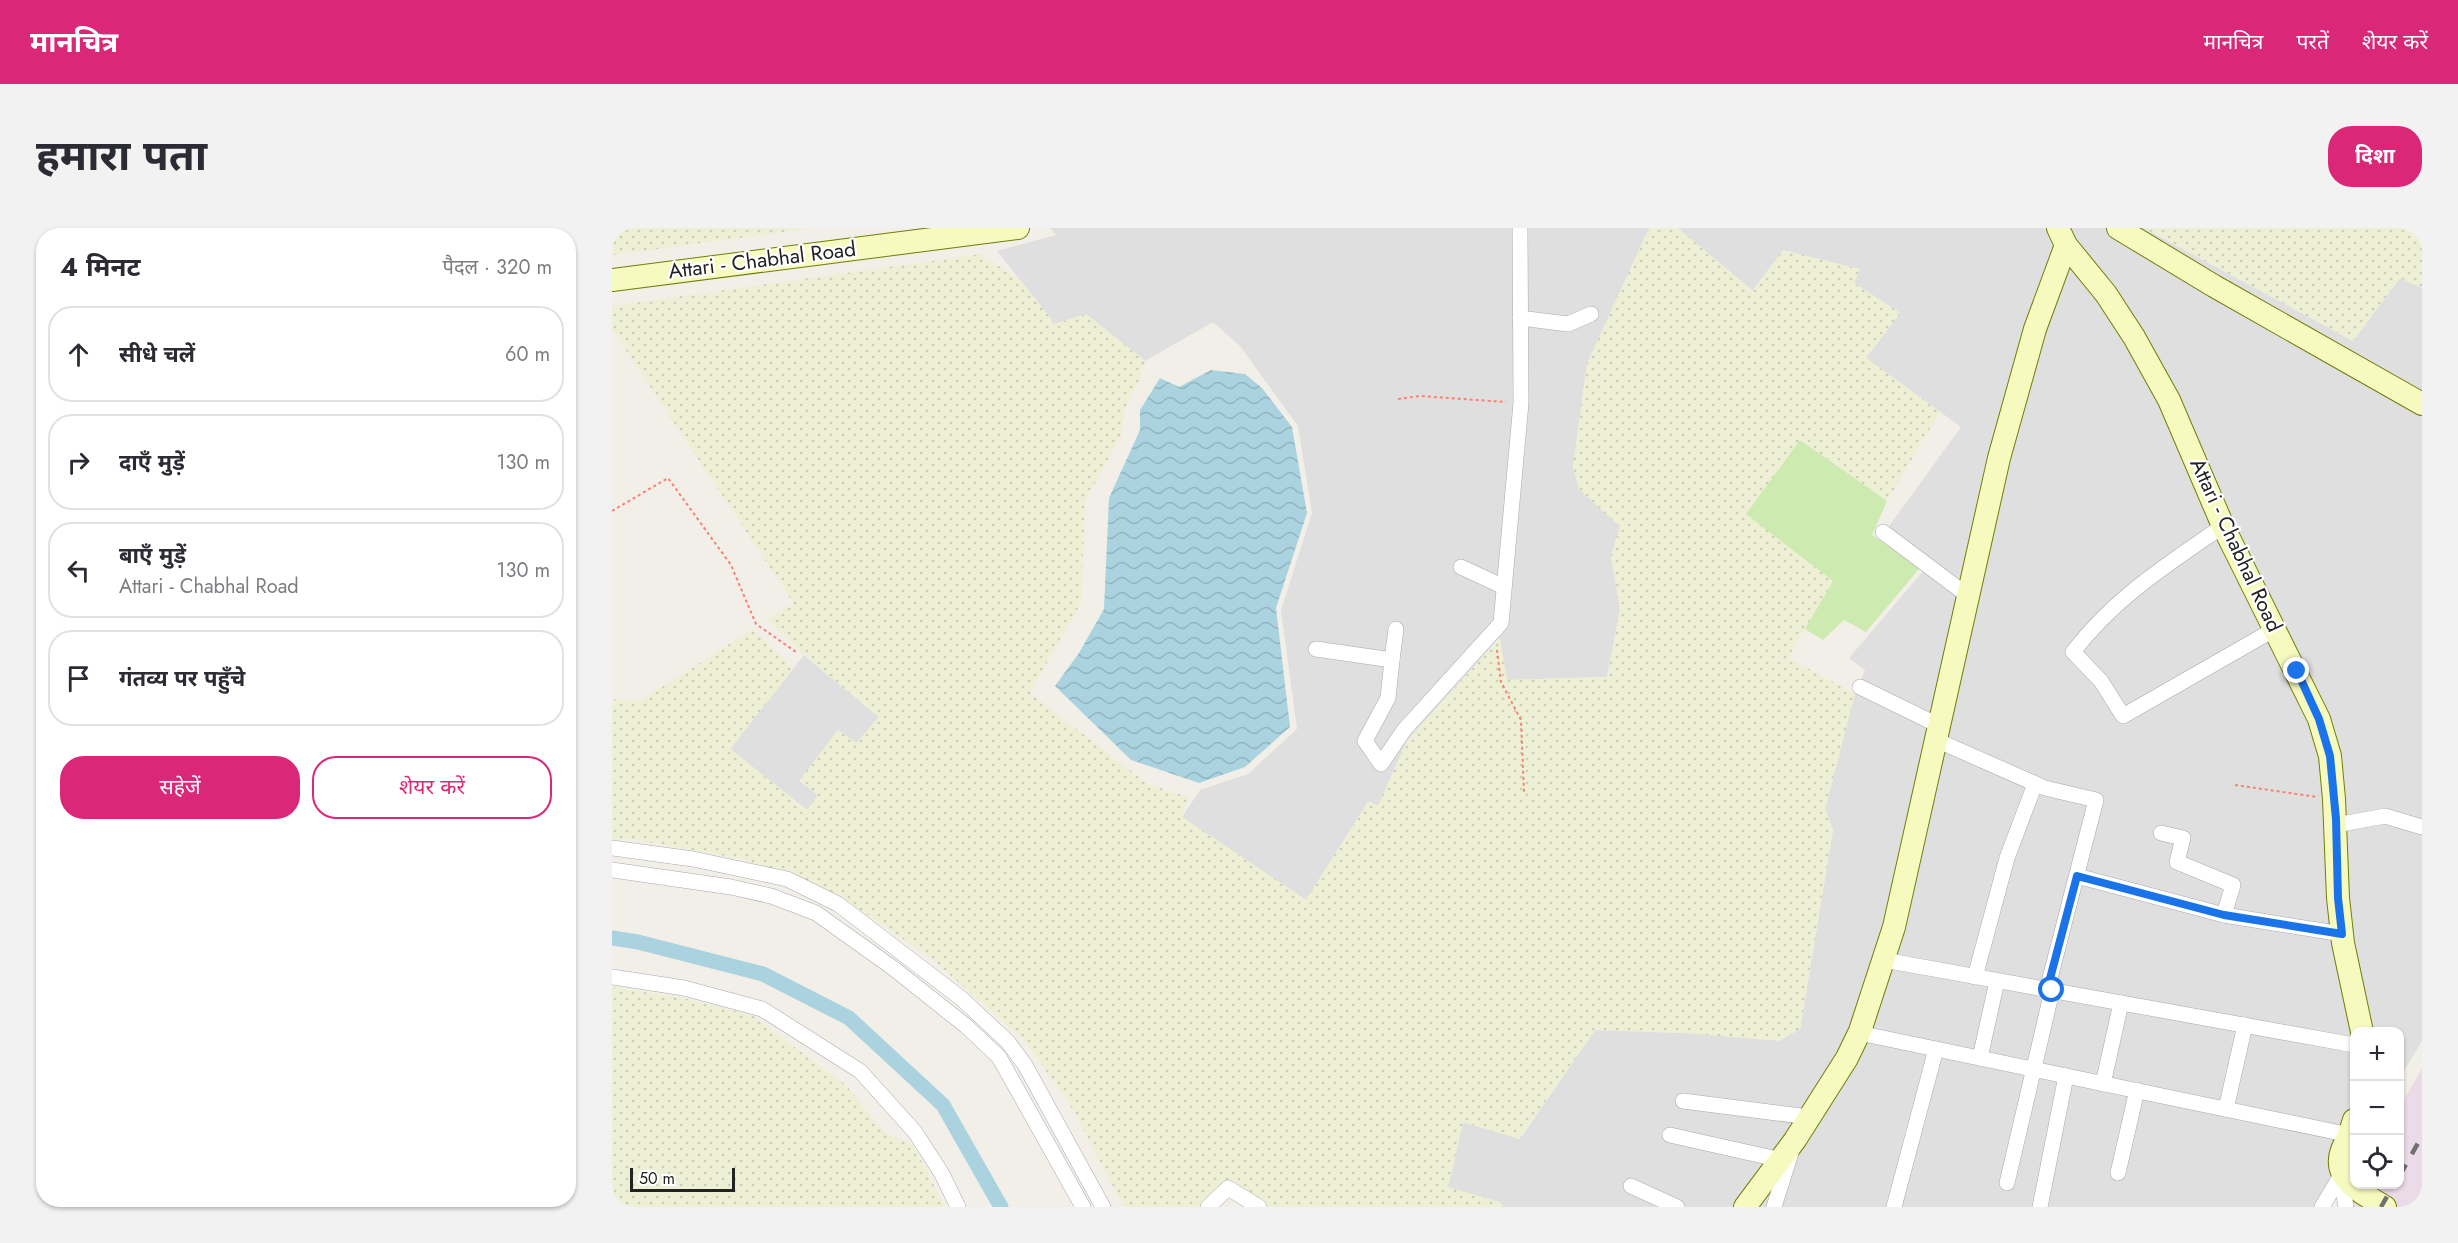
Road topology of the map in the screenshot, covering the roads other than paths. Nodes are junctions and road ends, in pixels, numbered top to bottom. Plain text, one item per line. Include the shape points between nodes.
1 (1018, 228) edge
2 (1520, 228) edge
3 (2118, 228) edge
4 (2062, 236) edge
5 (612, 280) edge
6 (1591, 314) dead end
7 (1520, 318) junction
8 (2422, 404) edge
9 (2223, 526) junction
10 (1883, 532) dead end
11 (1461, 567) dead end
12 (1504, 587) junction
13 (1967, 595) junction
14 (1396, 629) dead end
15 (2275, 629) junction
16 (1316, 649) dead end
17 (1392, 660) junction
18 (1860, 687) dead end
19 (1936, 732) junction
20 (2035, 784) junction
21 (2336, 825) junction
22 (2422, 827) edge
23 (2161, 833) dead end
24 (612, 848) edge
25 (612, 870) edge
26 (2077, 876) junction
27 (2224, 915) junction
28 (2342, 934) junction
29 (1884, 960) junction
30 (1975, 976) junction
31 (612, 977) edge
32 (1997, 981) junction
33 (2050, 990) junction
34 (2121, 1003) junction
35 (2245, 1025) junction
36 (2361, 1027) edge
37 (1859, 1033) junction
38 (2350, 1044) edge
39 (1936, 1049) junction
40 (1980, 1058) junction
41 (2034, 1069) junction
42 (2066, 1076) junction
43 (2103, 1084) junction
44 (2137, 1090) junction
45 (1683, 1101) dead end
46 (2226, 1109) junction
47 (1809, 1117) junction
48 (2350, 1127) edge
49 (2350, 1132) edge
50 (1670, 1135) dead end
51 (1796, 1140) junction
52 (1781, 1160) junction
53 (2118, 1173) dead end
54 (2341, 1175) junction
55 (2007, 1184) dead end
56 (1631, 1186) dead end
57 (958, 1207) edge
58 (1083, 1207) edge
59 (1103, 1207) edge
60 (1208, 1207) edge
61 (1259, 1207) edge
62 (1677, 1207) edge
63 (1745, 1207) edge
64 (1774, 1207) edge
65 (1894, 1207) edge
66 (2040, 1207) edge
67 (2322, 1207) edge
68 (2346, 1207) edge
69 (2385, 1207) edge

1 - 5 main road, Attari - Chabhal Road
2 - 7 street
3 - 8 main road
4 - 9 main road, Attari - Chabhal Road via 2106,294 2169,400
4 - 13 main road via 1999,458
6 - 7 street via 1568,324
7 - 12 street via 1521,404
9 - 15 main road, Attari - Chabhal Road
9 - 15 street via 2123,597 2073,652 2101,681 2123,716
10 - 13 street
11 - 12 street
12 - 17 street via 1501,623 1404,729 1381,764 1365,741 1388,698
13 - 19 main road
14 - 17 street
15 - 21 main road, Attari - Chabhal Road via 2319,719 2330,756
16 - 17 street
18 - 19 street
19 - 20 street
19 - 29 main road
20 - 26 street via 2096,800
20 - 30 street via 2007,858
21 - 22 street via 2385,816
21 - 28 main road, Attari - Chabhal Road
23 - 27 street via 2183,838 2177,862 2233,885
24 - 59 street via 693,858 787,879 838,904 962,999 1008,1042 1025,1065
25 - 58 street via 731,886 771,896 816,913 893,968 999,1057
26 - 27 street
26 - 33 street
27 - 28 street
28 - 36 main road, Attari - Chabhal Road
29 - 30 street
29 - 37 main road
30 - 32 street
31 - 57 street via 684,988 762,1009 860,1071 915,1132
32 - 33 street
32 - 40 street
33 - 34 street
33 - 41 street
34 - 35 street
34 - 43 street
35 - 38 street
35 - 46 street
37 - 39 street
37 - 47 main road
39 - 40 street
39 - 65 street
40 - 41 street
41 - 42 street
41 - 55 street
42 - 43 street
42 - 66 street
43 - 44 street
44 - 46 street
44 - 53 street
45 - 47 street
46 - 48 street
47 - 51 main road
49 - 54 main road via 2338,1163
50 - 52 street
51 - 52 main road
51 - 64 street
52 - 63 main road
54 - 67 street
54 - 68 street
54 - 69 main road
56 - 62 street
60 - 61 street via 1228,1188

